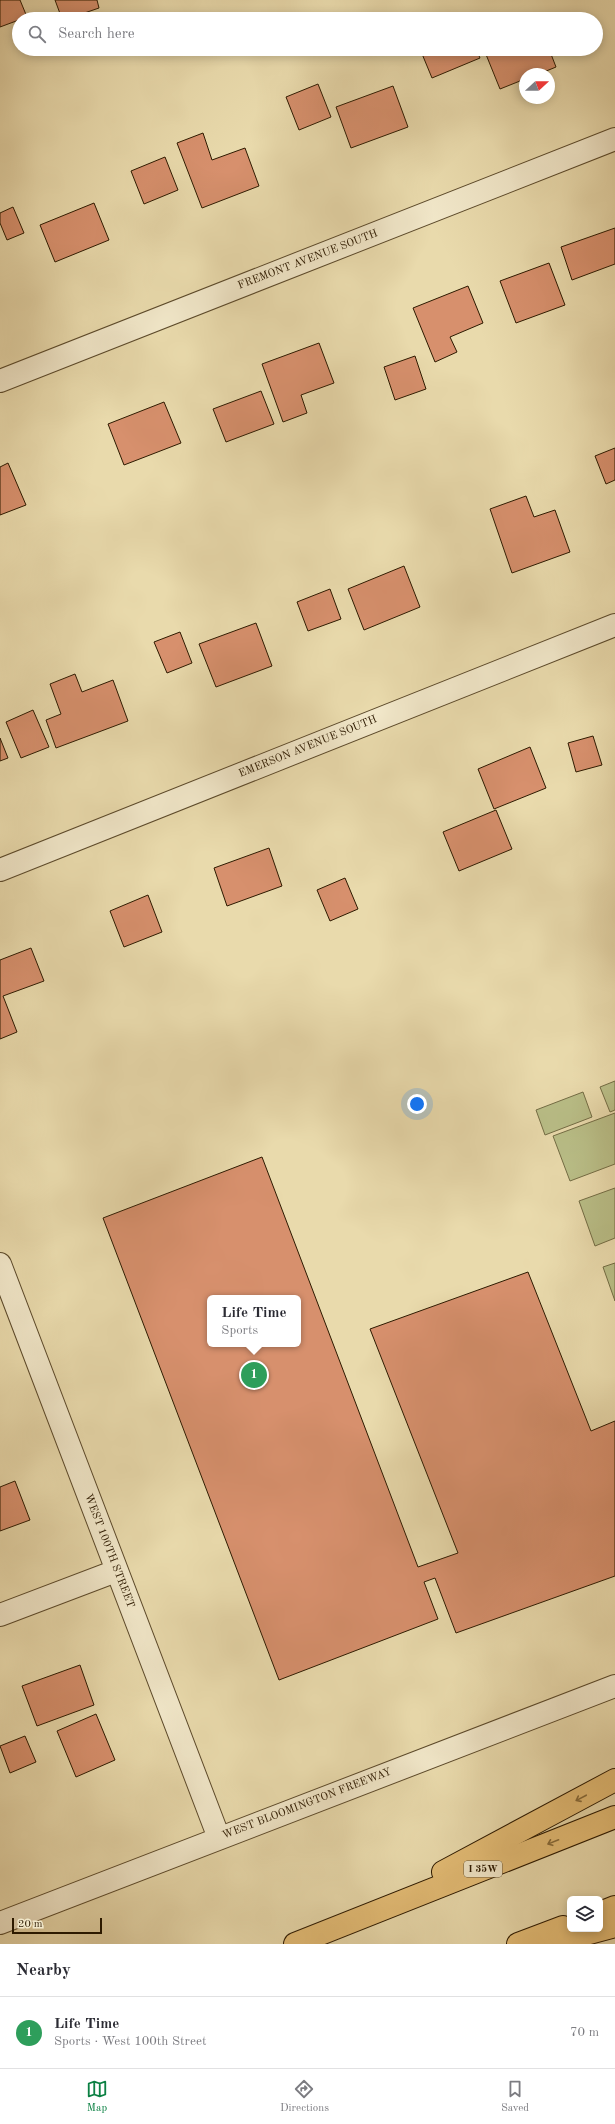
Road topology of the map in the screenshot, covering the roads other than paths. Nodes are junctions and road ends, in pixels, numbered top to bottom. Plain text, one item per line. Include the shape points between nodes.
1 (615, 139) edge
2 (0, 381) edge
3 (615, 625) edge
4 (0, 870) edge
5 (0, 1264) edge
6 (116, 1571) junction
7 (0, 1615) edge
8 (615, 1686) edge
9 (615, 1780) edge
10 (615, 1817) edge
11 (219, 1838) junction
12 (615, 1907) edge
13 (603, 1912) edge
14 (351, 1922) junction
15 (0, 1923) edge
16 (567, 1925) edge
17 (615, 1926) edge
18 (295, 1944) edge
19 (518, 1944) edge
20 (549, 1944) edge

1 - 2 street, FREMONT AVENUE SOUTH
3 - 4 street, EMERSON AVENUE SOUTH
5 - 6 street, WEST 100TH STREET
6 - 7 street
6 - 11 street, WEST 100TH STREET
8 - 11 street, WEST BLOOMINGTON FREEWAY
9 -> 14 highway
10 -> 14 highway, I 35W
11 - 15 street, WEST BLOOMINGTON FREEWAY
12 - 13 highway
14 - 18 highway, I 35W
16 - 19 highway
17 - 20 highway

